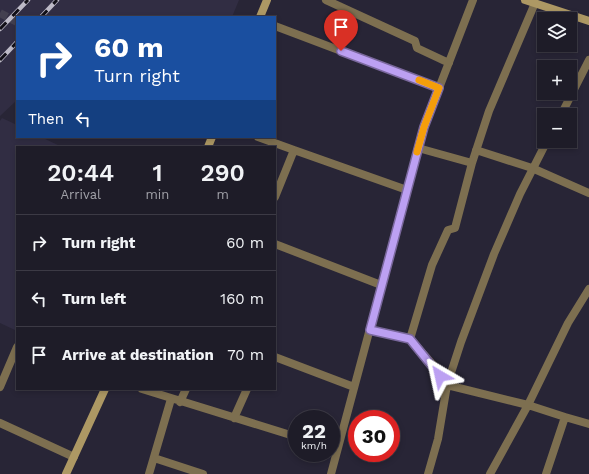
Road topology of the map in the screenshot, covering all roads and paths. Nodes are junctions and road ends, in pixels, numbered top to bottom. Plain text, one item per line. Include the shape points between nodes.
1 (266, 0) edge
2 (326, 0) edge
3 (473, 0) edge
4 (524, 0) edge
5 (535, 3) junction
6 (260, 16) edge
7 (589, 21) edge
8 (276, 26) edge
9 (589, 60) edge
10 (449, 63) junction
11 (439, 88) junction
12 (565, 108) edge
13 (261, 138) edge
14 (418, 148) junction
15 (543, 148) edge
16 (294, 150) junction
17 (476, 150) junction
18 (472, 163) junction
19 (532, 168) junction
20 (407, 190) junction
21 (589, 194) edge
22 (276, 195) edge
23 (276, 244) edge
24 (381, 285) junction
25 (589, 289) edge
26 (370, 330) junction
27 (410, 339) junction
28 (16, 348) edge
29 (276, 357) edge
30 (447, 385) junction
31 (0, 387) edge
32 (354, 387) junction
33 (105, 390) edge
34 (145, 390) edge
35 (186, 390) edge
36 (247, 390) edge
37 (171, 399) junction
38 (180, 402) junction
39 (528, 405) junction
40 (565, 417) junction
41 (234, 418) junction
42 (0, 423) edge
43 (589, 424) edge
44 (340, 430) edge
45 (288, 434) edge
46 (74, 457) junction
47 (154, 458) junction
48 (332, 462) edge
49 (66, 474) edge
50 (149, 474) edge
51 (203, 474) edge
52 (331, 474) edge
53 (428, 474) edge
54 (490, 474) edge
55 (546, 474) edge

1 - 6 main road
2 - 10 street via 415,41 417,48
3 - 10 street
4 - 5 main road
5 - 7 main road
5 - 17 street via 489,111
8 - 11 street
9 - 12 street
10 - 11 street
11 - 14 street
13 - 16 street
14 - 18 street
14 - 20 street
15 - 19 street
16 - 20 street
16 - 22 street
17 - 18 street
17 - 19 street
18 - 27 street via 455,228 448,230 432,265
19 - 21 street
19 - 30 street via 494,254
20 - 24 street
23 - 24 street
24 - 26 street
25 - 39 street via 568,323
26 - 27 street
26 - 32 street
27 - 30 street
28 - 31 street
29 - 32 street
30 - 39 street
30 - 53 street via 438,439
32 - 44 street
33 - 46 main road
34 - 37 street
35 - 38 street
36 - 41 street
37 - 38 street
37 - 47 street
38 - 41 street
39 - 40 street
39 - 54 street
40 - 43 street
40 - 55 street
41 - 45 street
42 - 46 street
46 - 49 main road
47 - 50 street
47 - 51 street
48 - 52 street

